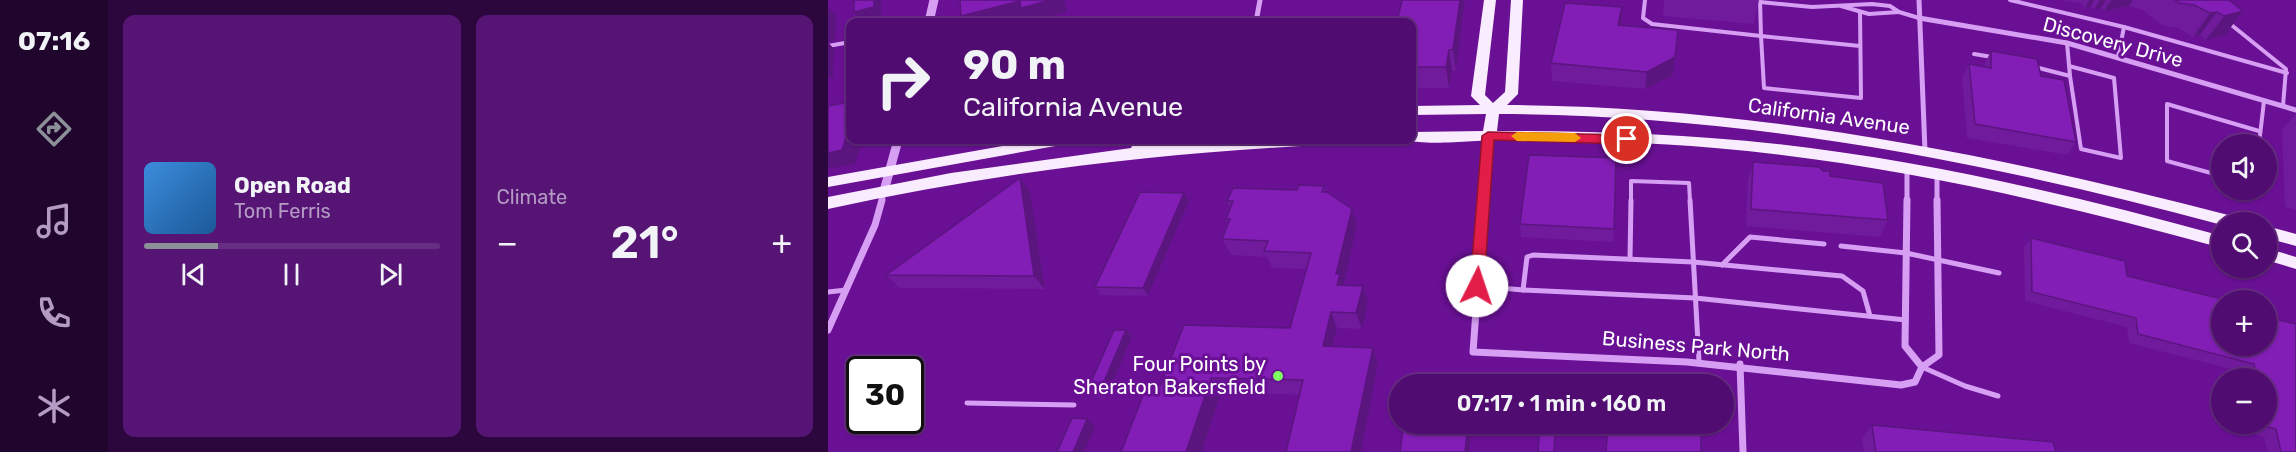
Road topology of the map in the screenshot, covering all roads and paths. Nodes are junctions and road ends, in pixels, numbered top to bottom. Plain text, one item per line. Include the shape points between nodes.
1 (934, 0) edge
2 (1260, 0) edge
3 (1490, 0) edge
4 (1517, 0) edge
5 (1645, 0) edge
6 (1919, 0) edge
7 (2010, 0) edge
8 (1760, 1) edge
9 (1841, 6) junction
10 (1860, 12) junction
11 (1899, 12) junction
12 (930, 18) edge
13 (1257, 18) edge
14 (1920, 18) junction
15 (2223, 18) edge
16 (2124, 27) junction
17 (1761, 36) junction
18 (846, 43) edge
19 (2067, 43) junction
20 (828, 46) edge
21 (1860, 46) junction
22 (1974, 54) dead end
23 (2118, 57) junction
24 (1999, 58) edge
25 (2029, 66) edge
26 (2069, 66) junction
27 (2287, 73) junction
28 (2070, 76) junction
29 (2264, 100) junction
30 (2283, 106) junction
31 (1416, 110) edge
32 (1493, 110) junction
33 (2296, 110) edge
34 (2259, 130) junction
35 (2259, 134) edge
36 (1416, 136) edge
37 (1488, 136) junction
38 (897, 144) edge
39 (1037, 144) edge
40 (1150, 144) edge
41 (1266, 144) edge
42 (1925, 151) junction
43 (1124, 154) junction
44 (890, 169) junction
45 (1907, 169) junction
46 (2211, 173) edge
47 (1937, 175) junction
48 (828, 182) edge
49 (884, 191) junction
50 (828, 203) edge
51 (2211, 217) edge
52 (2277, 235) edge
53 (2211, 239) edge
54 (2296, 240) edge
55 (1824, 244) dead end
56 (1841, 246) dead end
57 (1906, 253) junction
58 (2277, 258) edge
59 (1630, 259) junction
60 (1938, 260) junction
61 (1693, 262) junction
62 (2296, 263) edge
63 (1722, 265) junction
64 (1999, 273) dead end
65 (1477, 286) junction
66 (846, 290) junction
67 (1523, 290) junction
68 (828, 292) edge
69 (1695, 298) junction
70 (1870, 316) junction
71 (1906, 320) junction
72 (828, 330) edge
73 (1699, 361) junction
74 (1740, 364) junction
75 (1922, 367) junction
76 (1998, 396) dead end
77 (967, 403) dead end
78 (1074, 405) dead end
79 (1743, 452) edge

1 - 12 street
2 - 13 street
3 - 32 main road via 1478,96
4 - 32 main road via 1511,94
5 - 17 lane via 1642,18 1652,24
6 - 14 street
7 - 16 lane
8 - 9 lane
8 - 17 lane
9 - 10 lane
9 - 11 lane via 1890,6
10 - 11 lane
10 - 21 lane
11 - 14 lane
14 - 19 street, Discovery Drive
14 - 42 street
15 - 27 lane
16 - 23 lane
16 - 27 lane
17 - 21 lane
17 - 21 lane via 1764,88 1861,98
18 - 20 lane
19 - 23 street, Discovery Drive
19 - 26 lane
22 - 24 lane
23 - 29 street, Discovery Drive
25 - 28 lane
26 - 28 lane
26 - 28 lane via 2114,78 2121,158 2081,149
27 - 30 lane
29 - 30 street, Discovery Drive
29 - 34 lane
30 - 33 street, Discovery Drive
31 - 32 main road, California Avenue
32 - 37 main road
32 - 42 main road, California Avenue via 1582,111 1710,121
34 - 35 lane
34 - 46 lane via 2167,104 2167,161
36 - 37 main road, California Avenue
37 - 45 main road, California Avenue via 1715,143
37 - 65 street
38 - 44 street
39 - 44 main road
40 - 43 main road
41 - 43 main road
42 - 51 main road, California Avenue via 2076,182
43 - 49 main road via 1030,165
44 - 48 main road
44 - 49 street
45 - 47 main road, California Avenue
45 - 57 street
47 - 53 main road, California Avenue via 2074,203
47 - 60 street
49 - 50 main road
49 - 66 street
52 - 54 main road
55 - 63 lane via 1750,237
56 - 57 lane
57 - 60 lane
57 - 71 street
58 - 62 main road
59 - 61 lane
59 - 61 lane via 1631,181 1689,183
59 - 67 lane via 1533,255 1527,257
60 - 64 lane
60 - 75 street via 1939,355
61 - 63 lane
61 - 69 lane
63 - 70 lane via 1842,276 1858,283 1866,292
65 - 67 lane
65 - 73 street, Business Park North via 1473,352
66 - 68 lane
66 - 72 street
67 - 69 lane
69 - 70 lane
69 - 73 lane
70 - 71 lane
71 - 75 street via 1905,346
73 - 74 street, Business Park North
74 - 75 street, Business Park North via 1901,385 1915,382
74 - 79 street
75 - 76 lane
77 - 78 lane

